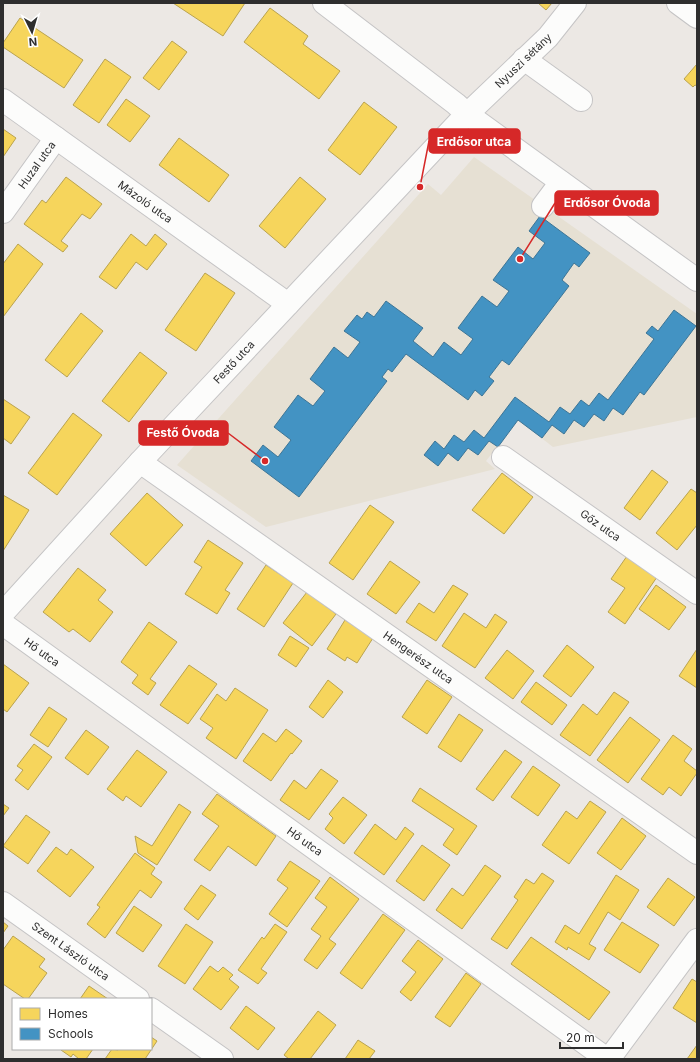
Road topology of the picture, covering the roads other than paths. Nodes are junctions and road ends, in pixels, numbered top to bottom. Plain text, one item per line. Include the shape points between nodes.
1 (324, 3) edge
2 (575, 3) edge
3 (678, 3) edge
4 (697, 17) edge
5 (524, 59) junction
6 (3, 100) edge
7 (581, 100) dead end
8 (467, 114) junction
9 (56, 138) junction
10 (561, 182) junction
11 (543, 206) dead end
12 (3, 212) edge
13 (697, 280) edge
14 (288, 304) junction
15 (503, 457) dead end
16 (140, 462) junction
17 (697, 593) edge
18 (3, 613) edge
19 (3, 624) edge
20 (697, 853) edge
21 (3, 903) edge
22 (697, 940) edge
23 (137, 998) edge
24 (152, 1010) edge
25 (222, 1059) edge
26 (608, 1059) edge

1 - 8 street
2 - 5 street, Nyuszi sétány via 548,36
3 - 4 street
5 - 7 street
5 - 8 street, Nyuszi sétány
6 - 9 street, Mázoló utca
8 - 10 street
8 - 14 street, Festő utca
9 - 12 street, Huzal utca
9 - 14 street, Mázoló utca
10 - 11 street
10 - 13 street
14 - 16 street, Festő utca
15 - 17 street, Gőz utca
16 - 18 street, Festő utca
16 - 20 street, Hengerész utca
19 - 26 street, Hő utca
21 - 23 street, Szent László utca
22 - 26 street
24 - 25 street

